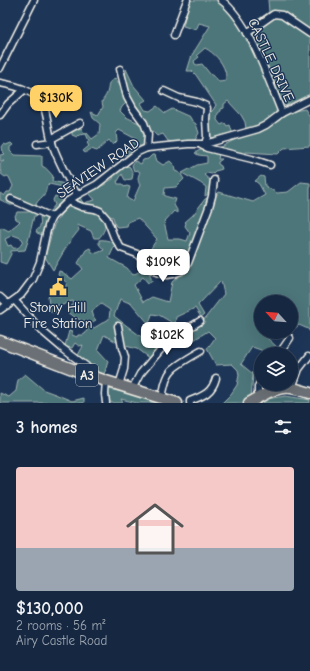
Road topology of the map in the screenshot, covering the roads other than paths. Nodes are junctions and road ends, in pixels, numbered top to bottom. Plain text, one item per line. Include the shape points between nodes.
1 (34, 0) edge
2 (187, 0) edge
3 (221, 0) edge
4 (247, 33) junction
5 (310, 34) edge
6 (174, 35) dead end
7 (0, 68) edge
8 (120, 69) dead end
9 (0, 83) edge
10 (24, 90) junction
11 (164, 91) dead end
12 (310, 99) edge
13 (282, 113) junction
14 (0, 115) edge
15 (80, 123) dead end
16 (51, 141) junction
17 (37, 144) dead end
18 (203, 144) junction
19 (147, 148) junction
20 (270, 165) dead end
21 (214, 180) dead end
22 (77, 195) junction
23 (11, 199) dead end
24 (68, 201) junction
25 (52, 217) junction
26 (0, 297) edge
27 (15, 300) junction
28 (9, 305) junction
29 (0, 310) edge
30 (200, 321) dead end
31 (118, 326) dead end
32 (0, 341) edge
33 (201, 351) dead end
34 (309, 356) dead end
35 (298, 372) edge
36 (95, 377) junction
37 (216, 378) dead end
38 (106, 381) junction
39 (120, 385) junction
40 (132, 389) junction
41 (298, 390) edge
42 (257, 391) edge
43 (272, 391) edge
44 (310, 393) edge
45 (162, 398) junction
46 (254, 401) edge
47 (106, 403) edge
48 (177, 403) edge
49 (190, 403) edge

1 - 7 street
2 - 6 street
3 - 4 street, CASTLE DRIVE via 228,5
4 - 5 street via 274,14 278,14
4 - 13 street, CASTLE DRIVE
8 - 19 street via 127,97 148,134
9 - 10 street
10 - 14 street
10 - 16 street via 39,98 44,108
11 - 18 street via 206,106 207,137
12 - 13 street, SEAVIEW ROAD
13 - 18 street, SEAVIEW ROAD via 258,129
15 - 16 street
16 - 17 street
16 - 22 street via 60,165
18 - 19 street, SEAVIEW ROAD
18 - 20 street via 207,148
19 - 22 street, SEAVIEW ROAD
21 - 24 street via 209,207 188,263 173,274 159,274 137,254 121,248 107,218 100,211
22 - 24 street, SEAVIEW ROAD
23 - 25 street
24 - 25 street, SEAVIEW ROAD
25 - 27 street, SEAVIEW ROAD via 37,271
26 - 28 street
27 - 28 street, SEAVIEW ROAD
27 - 36 street via 42,331 86,366
28 - 29 street, SEAVIEW ROAD
30 - 40 street via 167,342 140,374
31 - 39 street via 125,357
32 - 36 main road, A3
33 - 45 street via 172,370 164,386
34 - 35 street
36 - 38 main road, A3
37 - 49 street via 206,395
38 - 39 main road, A3
38 - 47 street
39 - 40 main road, A3
40 - 45 main road, A3
41 - 44 main road
42 - 46 street
43 - 46 main road
45 - 48 main road, A3

